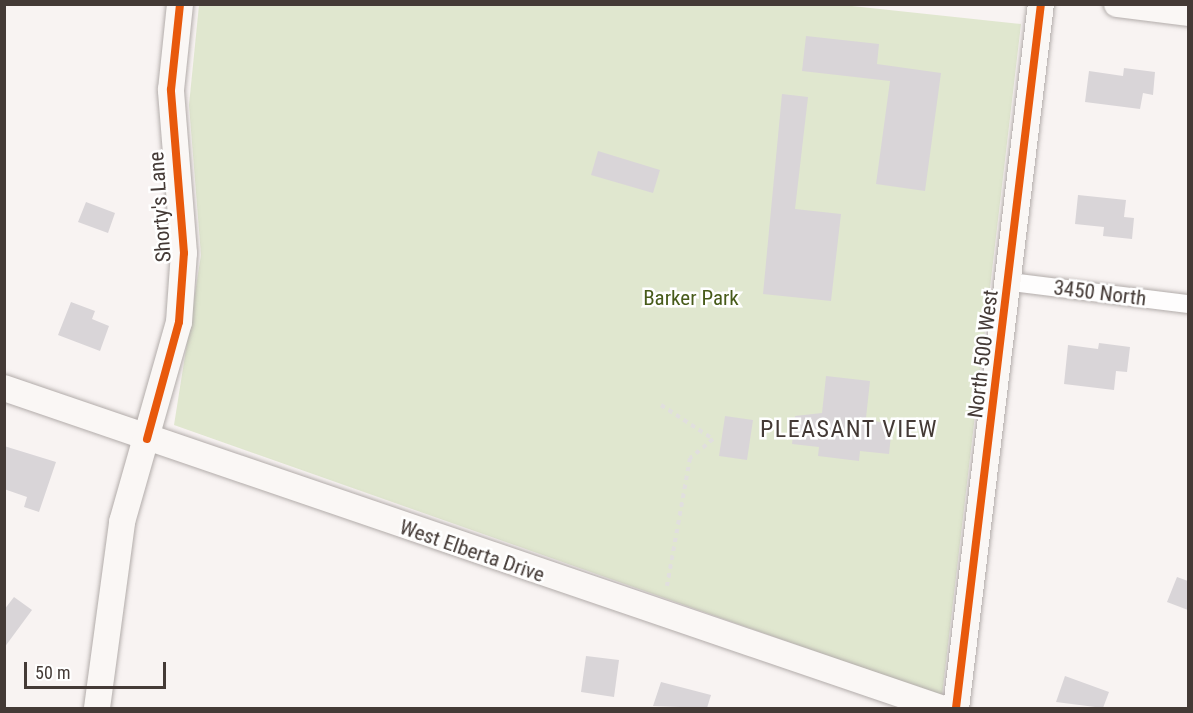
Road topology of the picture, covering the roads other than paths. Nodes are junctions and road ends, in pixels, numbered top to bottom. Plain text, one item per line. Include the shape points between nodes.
1 (180, 4) edge
2 (1041, 4) edge
3 (1117, 4) edge
4 (1188, 13) edge
5 (1011, 282) junction
6 (1188, 304) edge
7 (4, 388) edge
8 (147, 439) junction
9 (97, 708) edge
10 (941, 708) edge
11 (956, 708) edge

1 - 8 main road, Shorty's Lane via 171,90 184,253 179,322
2 - 5 main road, North 500 West
3 - 4 main road
5 - 6 street, 3450 North
5 - 11 main road, North 500 West
7 - 8 main road, West Elberta Drive
8 - 9 main road, Shorty's Lane via 123,522
8 - 10 main road, West Elberta Drive

